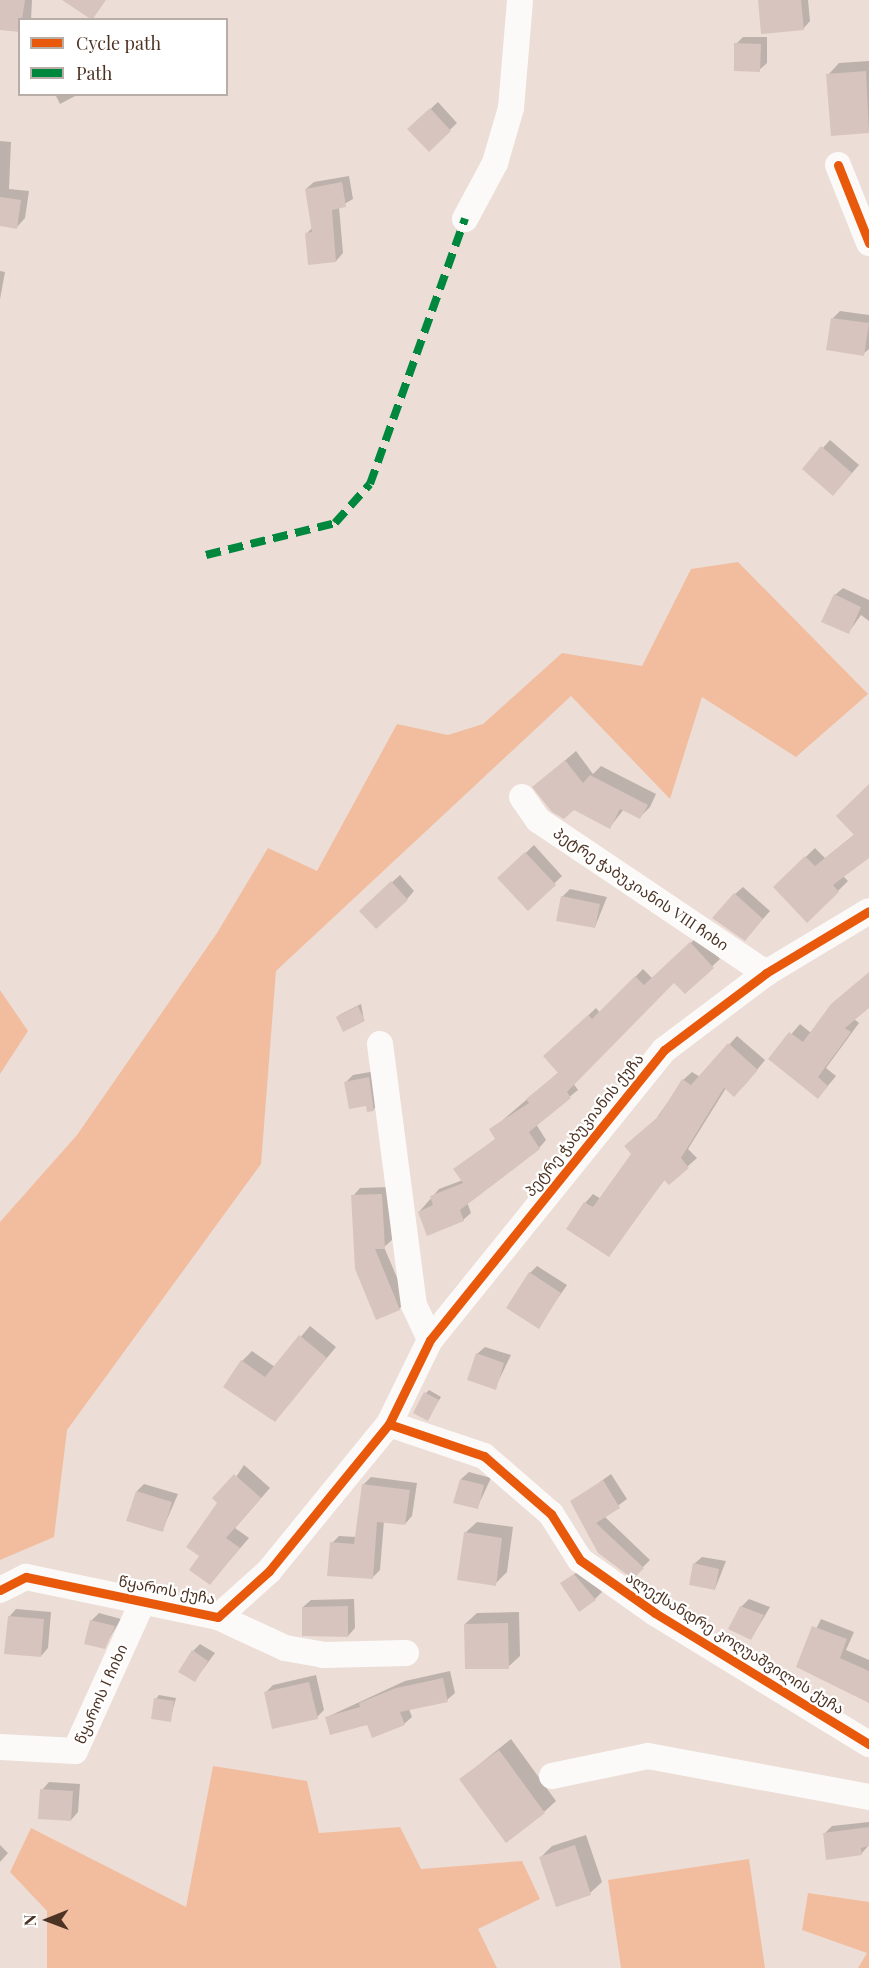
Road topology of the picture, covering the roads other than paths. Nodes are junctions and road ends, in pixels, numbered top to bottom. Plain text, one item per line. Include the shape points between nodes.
1 (520, 0) edge
2 (838, 165) dead end
3 (465, 219) dead end
4 (869, 243) edge
5 (522, 797) dead end
6 (869, 911) edge
7 (766, 973) junction
8 (380, 1044) dead end
9 (430, 1340) junction
10 (390, 1424) junction
11 (0, 1590) edge
12 (142, 1601) junction
13 (218, 1617) junction
14 (406, 1653) dead end
15 (869, 1743) edge
16 (0, 1747) edge
17 (552, 1776) dead end
18 (869, 1797) edge

1 - 3 street via 511,108 495,163
2 - 4 street
5 - 7 street, პეტრე ჭაბუკიანის VIII ჩიხი via 538,820
6 - 7 street, პეტრე ჭაბუკიანის ქუჩა
7 - 9 street, პეტრე ჭაბუკიანის ქუჩა via 664,1050
8 - 9 street via 414,1305
9 - 10 street, პეტრე ჭაბუკიანის ქუჩა
10 - 13 street, წყაროს ქუჩა via 269,1571
10 - 15 street, ალექსანდრე კოღუაშვილის ქუჩა via 484,1456 551,1514 580,1560 655,1613
11 - 12 street, წყაროს ქუჩა via 26,1577
12 - 13 street, წყაროს ქუჩა
12 - 16 street, წყაროს I ჩიხი via 75,1751
13 - 14 street via 285,1648 323,1655
17 - 18 street via 648,1756

